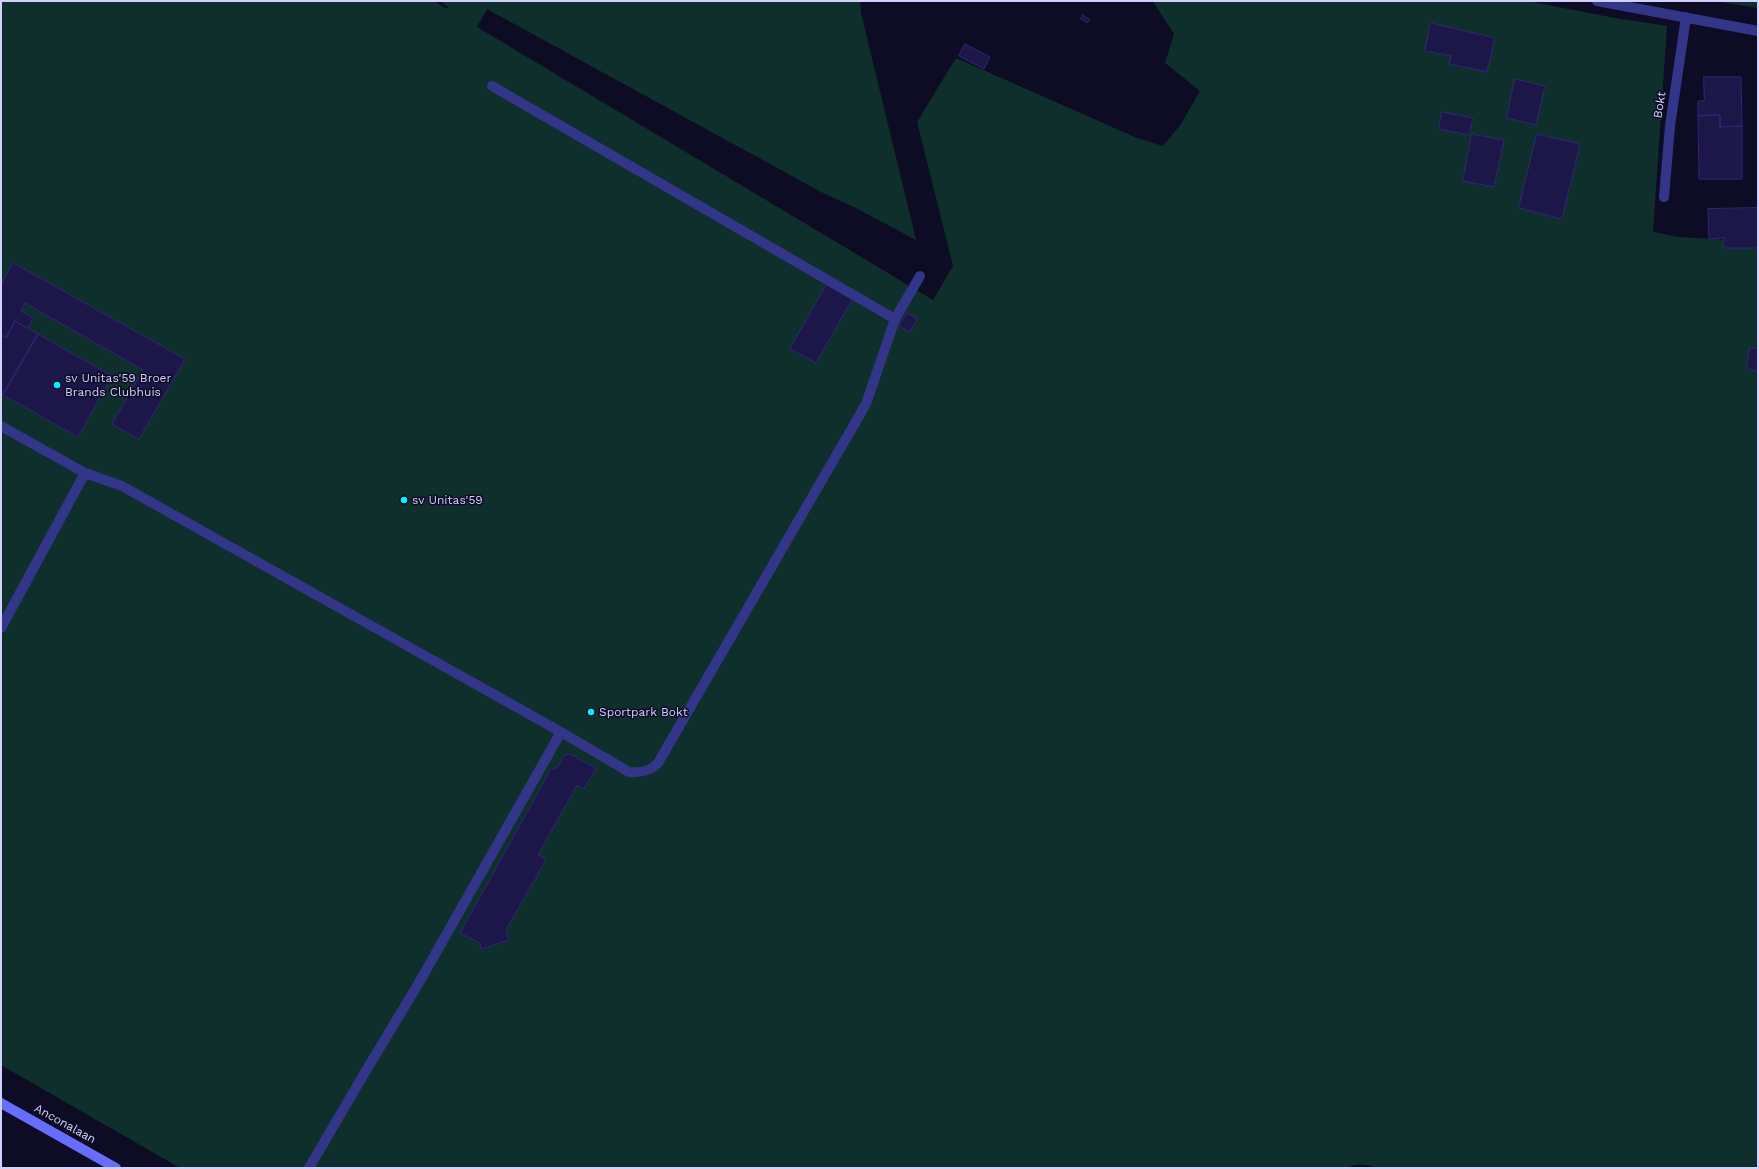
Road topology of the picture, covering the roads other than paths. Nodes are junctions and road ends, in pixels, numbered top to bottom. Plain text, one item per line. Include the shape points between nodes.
1 (1597, 1) edge
2 (1686, 17) junction
3 (1758, 31) edge
4 (492, 86) dead end
5 (1664, 197) dead end
6 (920, 276) dead end
7 (895, 319) junction
8 (1, 426) edge
9 (84, 473) junction
10 (1, 628) edge
11 (561, 732) junction
12 (1, 1103) edge
13 (116, 1168) edge
14 (309, 1168) edge

1 - 2 street
2 - 3 street
2 - 5 street, Bokt via 1670,126
4 - 7 street
6 - 7 street
7 - 11 street via 866,404 658,763 647,771 629,772
8 - 9 street
9 - 10 street
9 - 11 street via 122,486
11 - 14 street via 420,981
12 - 13 street, Anconalaan

